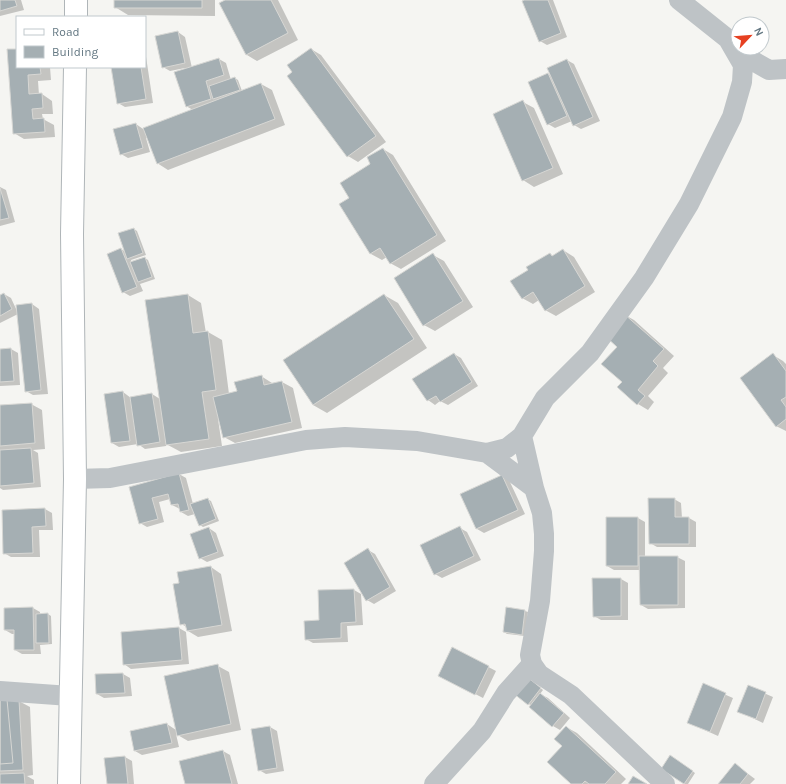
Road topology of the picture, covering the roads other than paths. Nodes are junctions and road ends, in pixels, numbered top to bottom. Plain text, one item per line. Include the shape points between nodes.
1 (76, 0) edge
2 (679, 0) edge
3 (76, 16) edge
4 (730, 42) edge
5 (738, 56) edge
6 (747, 56) edge
7 (75, 68) edge
8 (786, 68) edge
9 (522, 436) junction
10 (486, 453) junction
11 (75, 479) junction
12 (534, 488) junction
13 (532, 664) junction
14 (0, 691) edge
15 (70, 696) junction
16 (69, 784) edge
17 (434, 784) edge
18 (665, 784) edge

1 - 3 main road
2 - 4 street
5 - 9 street via 743,65 742,82 732,117 689,204 644,278 590,353 545,398
6 - 8 street via 769,70
7 - 11 main road via 72,234
9 - 10 street via 507,448
9 - 12 street
10 - 11 street via 417,441 346,437 306,440 110,478
10 - 12 street
11 - 15 main road
12 - 13 street via 542,513 544,551 540,601 530,655
13 - 17 street via 506,693 482,731
13 - 18 street via 539,674 571,695
14 - 15 street
15 - 16 main road

